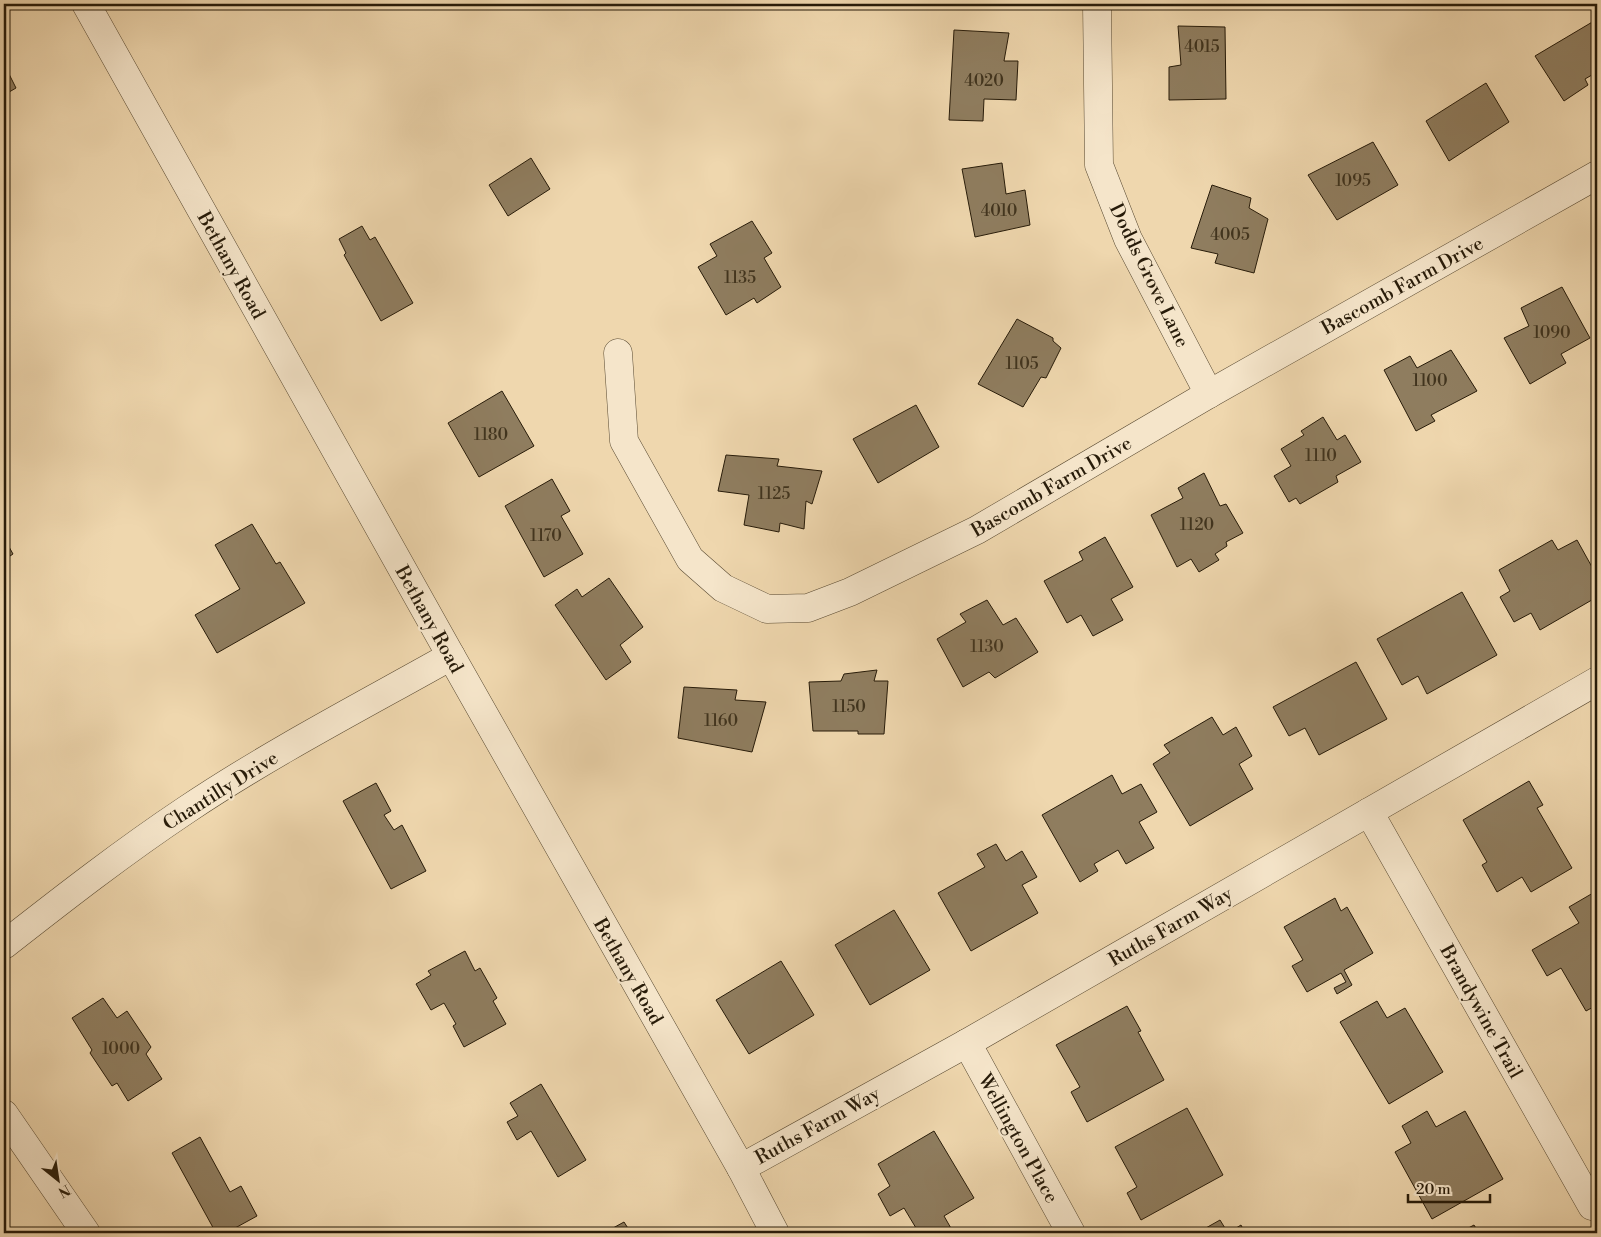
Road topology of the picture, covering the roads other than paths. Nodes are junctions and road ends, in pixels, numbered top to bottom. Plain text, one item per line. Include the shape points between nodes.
1 (86, 4) edge
2 (1096, 4) edge
3 (1597, 175) edge
4 (618, 354) dead end
5 (1209, 394) junction
6 (451, 656) junction
7 (1597, 681) edge
8 (1369, 812) junction
9 (4, 945) edge
10 (968, 1043) junction
11 (4, 1114) edge
12 (740, 1168) junction
13 (1597, 1202) edge
14 (86, 1233) edge
15 (775, 1233) edge
16 (1071, 1233) edge

1 - 6 street, Bethany Road
2 - 5 street, Dodds Grove Lane via 1099,165 1128,239
3 - 5 street, Bascomb Farm Drive
4 - 5 street, Bascomb Farm Drive via 624,440 690,559 722,588 767,609 808,608 850,592 977,530
6 - 9 street, Chantilly Drive via 278,752 187,809
6 - 12 street, Bethany Road
7 - 8 street, Ruths Farm Way
8 - 10 street, Ruths Farm Way
8 - 13 street, Brandywine Trail via 1592,1206
10 - 12 street, Ruths Farm Way
10 - 16 street, Wellington Place
11 - 14 street
12 - 15 street, Bethany Road

